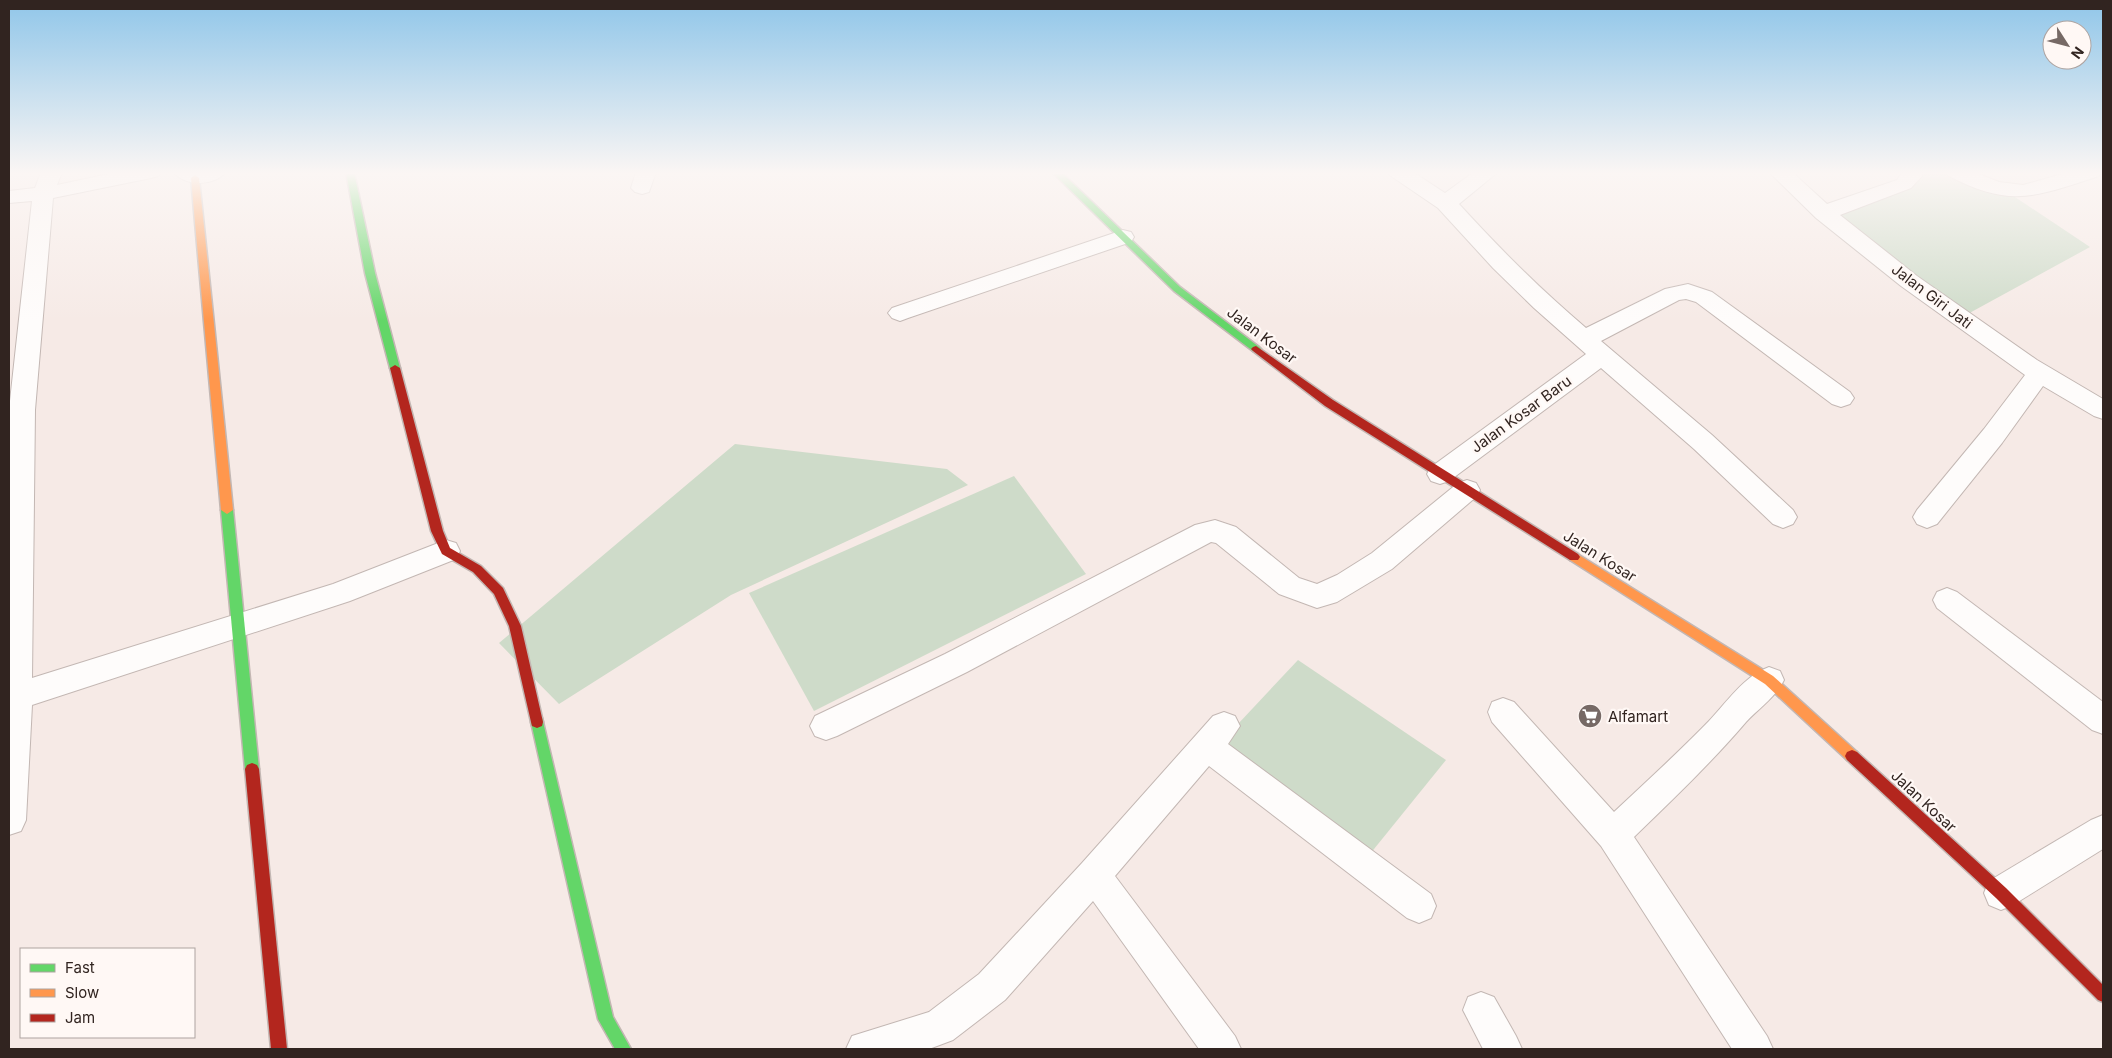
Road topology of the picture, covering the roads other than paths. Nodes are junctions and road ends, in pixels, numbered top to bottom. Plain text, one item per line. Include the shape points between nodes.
1 (43, 221) edge
2 (194, 221) edge
3 (360, 221) edge
4 (1107, 221) edge
5 (1463, 221) edge
6 (1834, 221) edge
7 (1123, 237) junction
8 (900, 313) dead end
9 (1593, 347) junction
10 (2040, 373) junction
11 (1841, 398) dead end
12 (2103, 410) edge
13 (1440, 474) junction
14 (1467, 490) junction
15 (1784, 517) dead end
16 (1927, 517) dead end
17 (446, 551) junction
18 (1947, 600) dead end
19 (237, 627) junction
20 (1769, 680) junction
21 (13, 697) edge
22 (1503, 712) dead end
23 (2103, 720) edge
24 (826, 726) dead end
25 (9, 820) edge
26 (2103, 831) edge
27 (1613, 835) junction
28 (1094, 875) junction
29 (2001, 893) junction
30 (1419, 906) dead end
31 (2103, 995) edge
32 (1481, 1010) dead end
33 (279, 1049) edge
34 (623, 1049) edge
35 (865, 1049) edge
36 (1222, 1049) edge
37 (1503, 1049) edge
38 (1754, 1049) edge

1 - 21 street via 22,410
2 - 19 street
3 - 17 street via 370,273 437,531
4 - 7 street, Jalan Kosar
5 - 9 street via 1542,303
6 - 10 street, Jalan Giri Jati via 1909,281
7 - 8 street
7 - 13 street, Jalan Kosar via 1177,289 1329,404
9 - 11 street, Jalan Kosar Baru via 1673,294 1688,291 1704,297
9 - 13 street, Jalan Kosar Baru
9 - 15 street
10 - 12 street, Jalan Giri Jati
10 - 16 street
13 - 14 street, Jalan Kosar
14 - 20 street, Jalan Kosar
14 - 24 street via 1382,562 1317,596 1289,586 1226,535 1215,531 1205,533 956,663
17 - 19 street via 340,593
17 - 34 street via 476,569 499,591 515,626 606,1018
18 - 23 street
19 - 21 street
19 - 33 street
20 - 27 street
20 - 29 street, Jalan Kosar
21 - 25 street
22 - 27 street
26 - 29 street
27 - 38 street
28 - 30 street via 1216,736
28 - 35 street via 992,987 940,1027
28 - 36 street
29 - 31 street, Jalan Kosar
32 - 37 street

